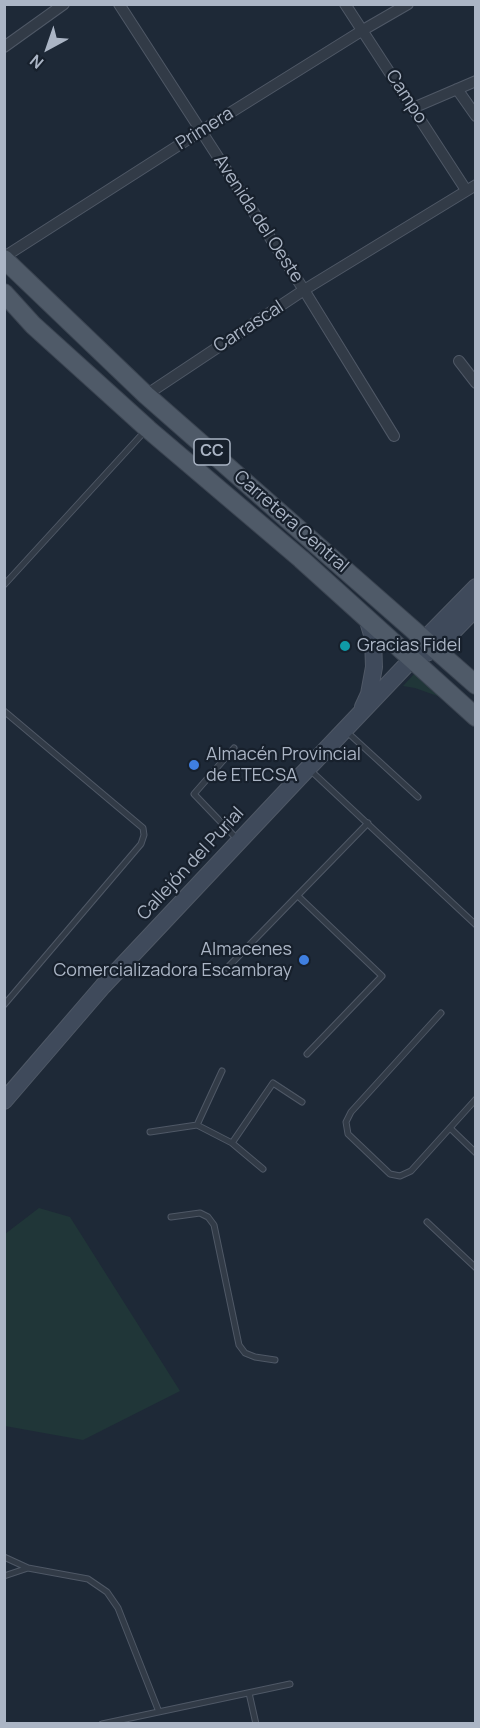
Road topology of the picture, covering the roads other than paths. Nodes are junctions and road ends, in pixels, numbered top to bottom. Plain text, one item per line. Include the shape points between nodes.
1 (64, 4) edge
2 (119, 4) edge
3 (345, 4) edge
4 (408, 4) edge
5 (363, 30) junction
6 (4, 46) edge
7 (476, 81) edge
8 (457, 89) junction
9 (413, 108) junction
10 (476, 116) edge
11 (201, 131) junction
12 (471, 188) edge
13 (4, 258) edge
14 (304, 290) junction
15 (4, 292) edge
16 (459, 361) dead end
17 (476, 383) edge
18 (146, 395) junction
19 (147, 429) junction
20 (394, 436) dead end
21 (4, 585) edge
22 (476, 587) edge
23 (476, 608) edge
24 (367, 618) junction
25 (430, 644) junction
26 (412, 659) junction
27 (476, 685) edge
28 (4, 711) edge
29 (358, 716) junction
30 (476, 717) edge
31 (345, 729) junction
32 (234, 748) dead end
33 (308, 768) junction
34 (418, 797) dead end
35 (368, 823) junction
36 (239, 841) junction
37 (298, 896) junction
38 (476, 925) edge
39 (227, 968) dead end
40 (4, 1005) edge
41 (441, 1013) dead end
42 (307, 1054) dead end
43 (222, 1071) dead end
44 (476, 1099) edge
45 (4, 1101) edge
46 (302, 1102) dead end
47 (197, 1125) junction
48 (450, 1128) junction
49 (150, 1132) dead end
50 (232, 1143) junction
51 (476, 1154) edge
52 (263, 1170) dead end
53 (171, 1217) dead end
54 (427, 1222) dead end
55 (476, 1268) edge
56 (275, 1360) dead end
57 (4, 1557) edge
58 (28, 1568) junction
59 (4, 1576) edge
60 (290, 1684) dead end
61 (249, 1693) junction
62 (159, 1712) junction
63 (102, 1724) edge
64 (256, 1724) edge

1 - 6 street
2 - 11 street, Avenida del Oeste
3 - 5 street, Campo
4 - 5 street, Primera
5 - 9 street, Campo
5 - 11 street, Primera
7 - 8 street
8 - 9 street
8 - 10 street
9 - 12 street, Campo
11 - 13 street, Primera
11 - 14 street, Avenida del Oeste
12 - 14 street, Carrascal
13 - 18 main road, Carretera Central / CC
14 - 18 street, Carrascal
14 - 20 street, Avenida del Oeste
15 - 19 main road, Carretera Central / CC via 33,325
16 - 17 street
18 - 25 main road, Carretera Central / CC
19 - 21 lane
19 - 24 main road, Carretera Central / CC
22 - 25 street
23 - 25 street
24 - 26 main road, Carretera Central / CC
24 - 29 street via 373,638 374,667 369,694
25 - 26 street, Callejón del Purial
25 - 27 main road, Carretera Central / CC
26 - 29 street, Callejón del Purial
26 - 30 main road, Carretera Central / CC
28 - 40 lane via 142,828 144,835 141,844
29 - 31 street, Callejón del Purial
31 - 33 street, Callejón del Purial
31 - 34 lane
32 - 36 lane via 194,795
33 - 35 lane
33 - 36 street, Callejón del Purial
35 - 37 lane
35 - 38 lane
36 - 45 street, Callejón del Purial via 103,986
37 - 39 lane
37 - 42 lane via 382,976
41 - 48 lane via 346,1122 348,1134 390,1174 400,1176 411,1171
43 - 47 lane
44 - 48 lane
46 - 50 lane via 273,1083
47 - 49 lane
47 - 50 lane
48 - 51 lane
50 - 52 lane
53 - 56 lane via 200,1213 214,1225 239,1345 245,1353
54 - 55 lane
57 - 58 lane
58 - 59 lane
58 - 62 lane via 88,1579 107,1592 118,1608
60 - 61 lane
61 - 62 lane
61 - 64 lane
62 - 63 lane

